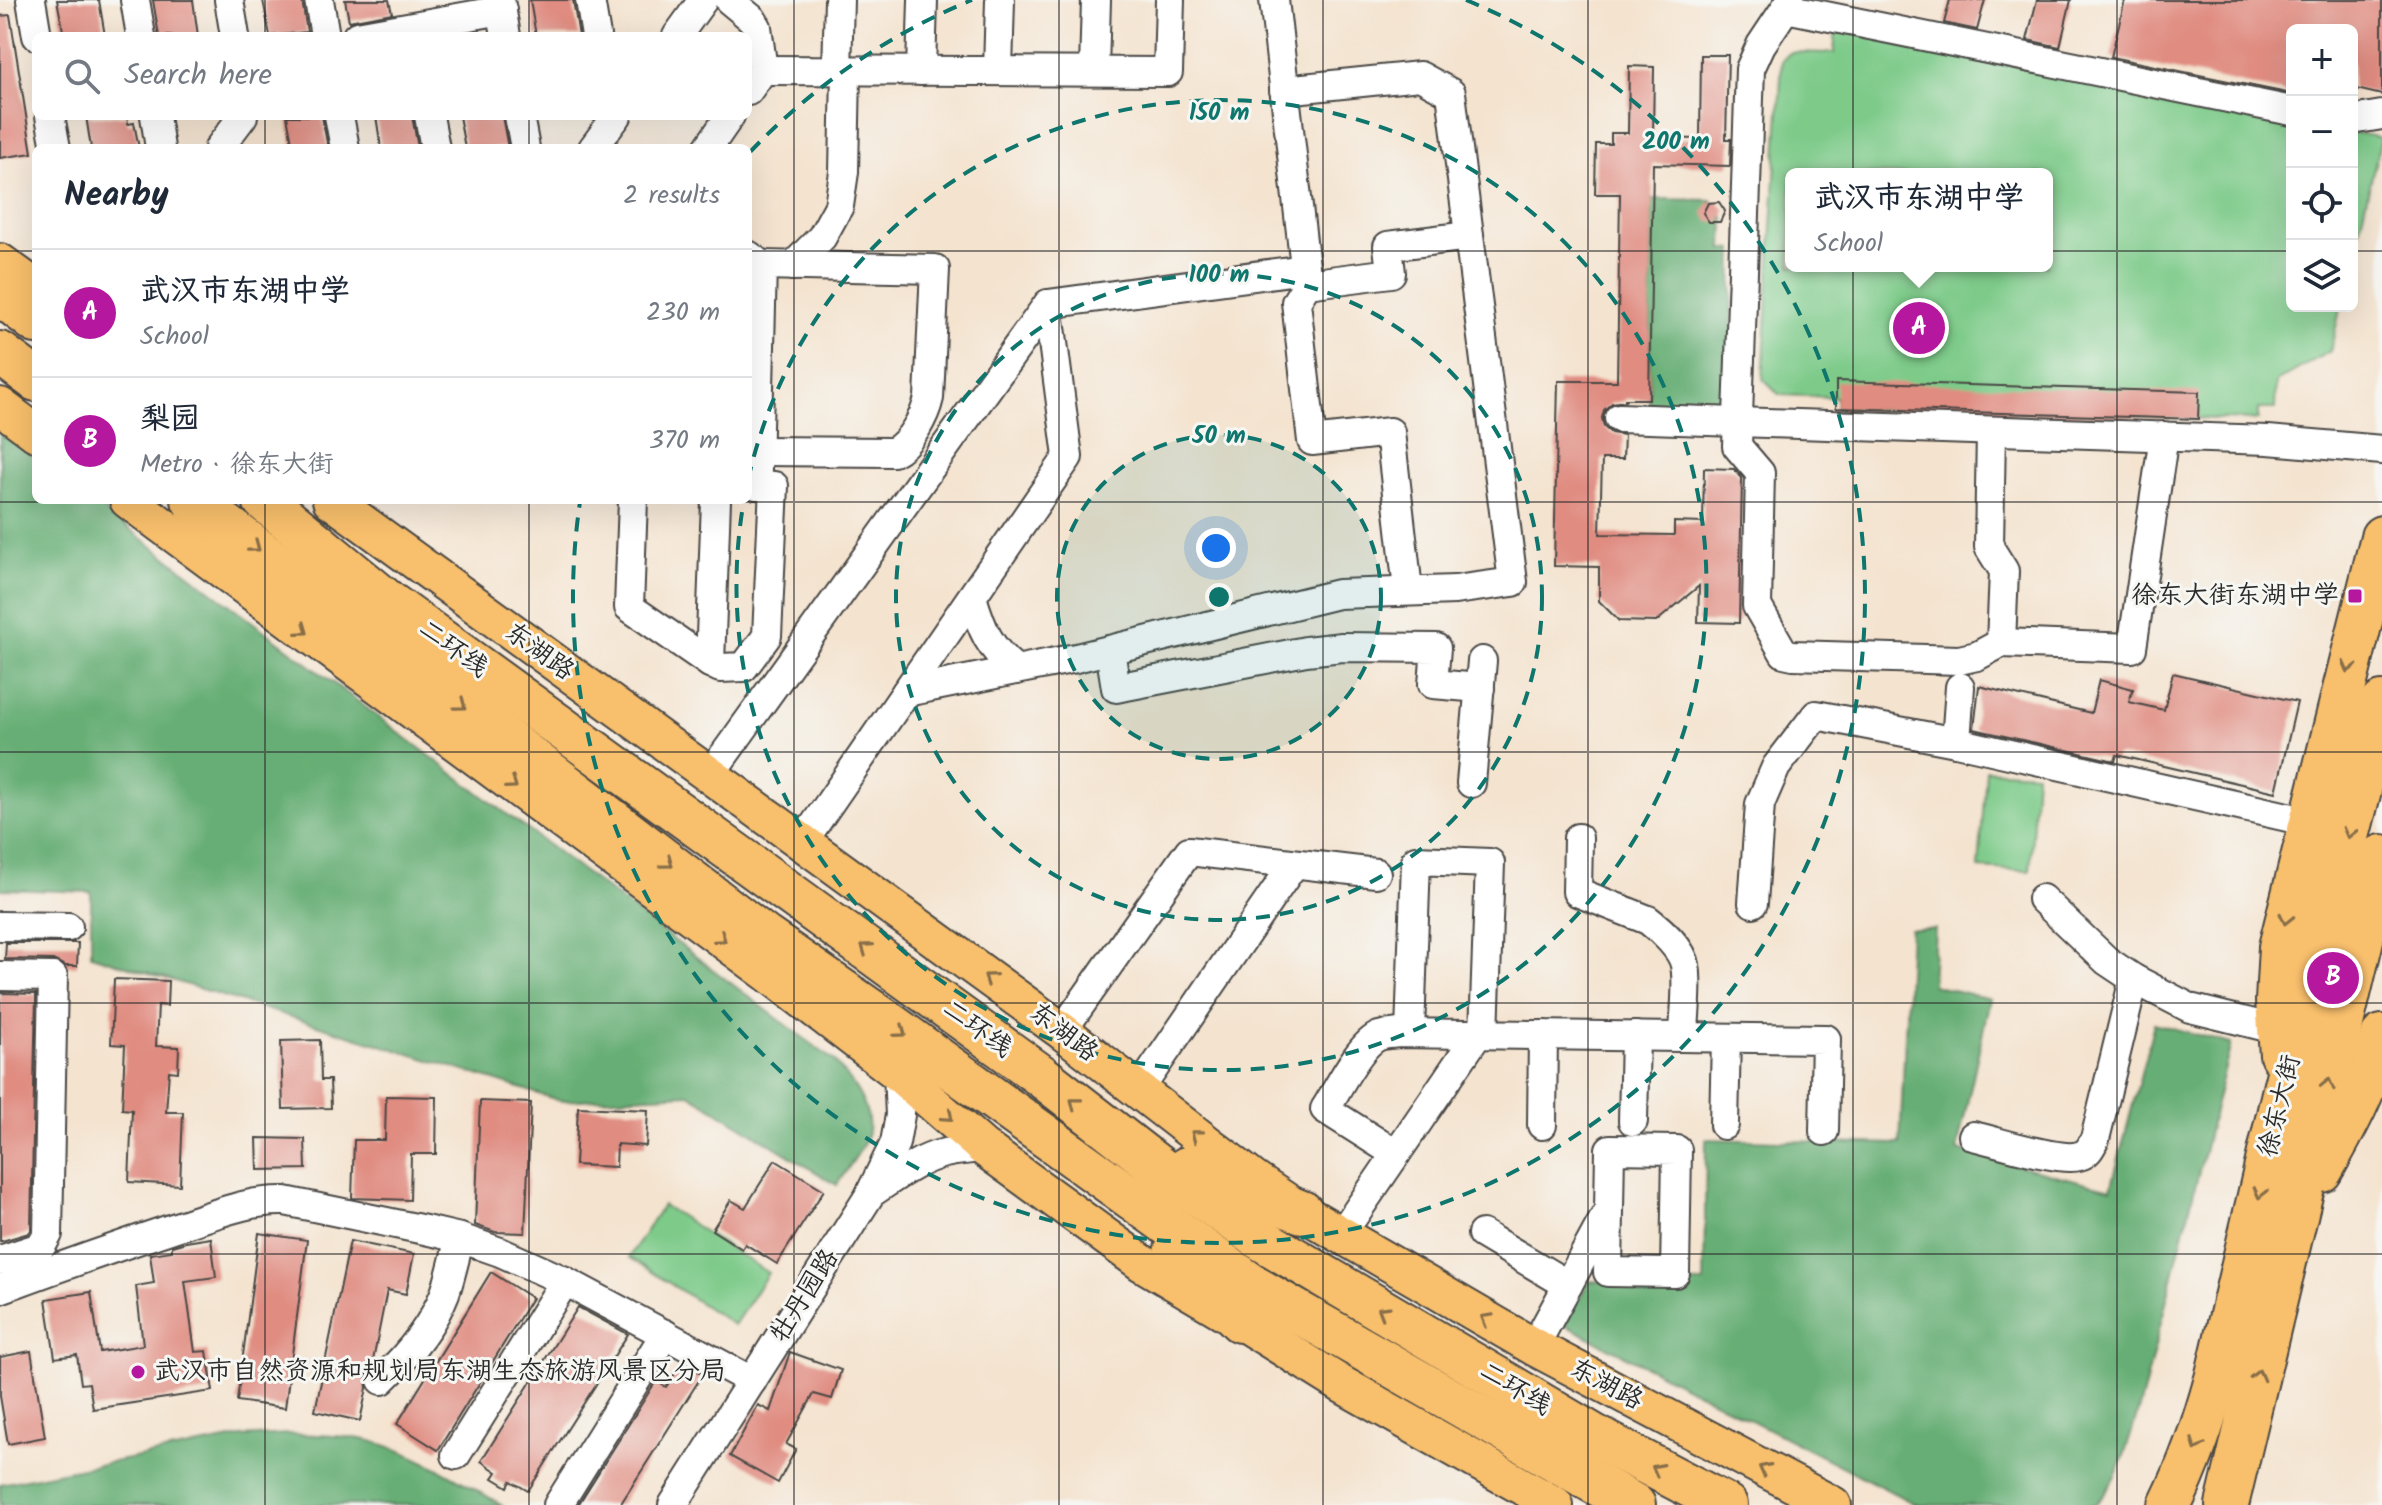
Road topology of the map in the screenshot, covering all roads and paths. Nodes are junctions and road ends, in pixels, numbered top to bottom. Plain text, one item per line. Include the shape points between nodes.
1 (31, 0) edge
2 (135, 0) edge
3 (229, 0) edge
4 (319, 0) edge
5 (590, 0) edge
6 (703, 0) edge
7 (729, 0) edge
8 (839, 0) edge
9 (923, 0) edge
10 (1000, 0) edge
11 (1096, 0) edge
12 (1170, 0) edge
13 (1274, 0) edge
14 (1788, 4) edge
15 (503, 15) edge
16 (412, 21) edge
17 (36, 32) edge
18 (140, 32) edge
19 (234, 32) edge
20 (324, 32) edge
21 (372, 32) edge
22 (595, 32) edge
23 (680, 32) edge
24 (998, 70) junction
25 (1094, 70) junction
26 (842, 71) junction
27 (921, 71) junction
28 (756, 80) edge
29 (1284, 90) junction
30 (2286, 110) edge
31 (2382, 115) edge
32 (2358, 119) edge
33 (51, 120) edge
34 (156, 120) edge
35 (240, 120) edge
36 (340, 120) edge
37 (430, 120) edge
38 (520, 120) edge
39 (614, 120) edge
40 (727, 120) edge
41 (55, 144) edge
42 (159, 144) edge
43 (222, 144) edge
44 (344, 144) edge
45 (434, 144) edge
46 (524, 144) edge
47 (596, 144) edge
48 (711, 144) edge
49 (1469, 236) junction
50 (755, 260) edge
51 (0, 262) edge
52 (793, 266) junction
53 (1306, 276) junction
54 (32, 285) edge
55 (0, 294) edge
56 (1048, 304) junction
57 (32, 319) edge
58 (0, 353) edge
59 (32, 377) edge
60 (0, 406) edge
61 (1619, 418) dead end
62 (1738, 422) junction
63 (32, 430) edge
64 (1991, 431) junction
65 (2164, 436) junction
66 (2382, 450) edge
67 (757, 451) junction
68 (752, 485) edge
69 (133, 504) edge
70 (198, 504) edge
71 (269, 504) edge
72 (342, 504) edge
73 (633, 504) edge
74 (716, 504) edge
75 (370, 514) edge
76 (2382, 537) edge
77 (1408, 590) junction
78 (972, 597) junction
79 (2001, 643) junction
80 (1110, 650) junction
81 (710, 663) junction
82 (1016, 670) junction
83 (1960, 687) dead end
84 (906, 692) junction
85 (2382, 703) edge
86 (1956, 742) junction
87 (709, 776) junction
88 (1471, 783) dead end
89 (2310, 822) junction
90 (1578, 838) dead end
91 (802, 843) junction
92 (2382, 856) edge
93 (1294, 864) junction
94 (1376, 873) dead end
95 (2042, 899) dead end
96 (1753, 903) dead end
97 (0, 926) edge
98 (68, 927) dead end
99 (0, 976) edge
100 (2145, 985) junction
101 (2278, 1024) junction
102 (1062, 1031) junction
103 (1410, 1033) junction
104 (1481, 1034) junction
105 (1543, 1035) junction
106 (1635, 1036) junction
107 (2382, 1036) edge
108 (1684, 1037) junction
109 (1726, 1038) junction
110 (898, 1073) junction
111 (2284, 1089) junction
112 (1139, 1090) junction
113 (1633, 1121) dead end
114 (1542, 1125) dead end
115 (1724, 1125) dead end
116 (1824, 1131) dead end
117 (1973, 1136) dead end
118 (1129, 1146) junction
119 (984, 1148) junction
120 (1396, 1154) junction
121 (1102, 1178) junction
122 (871, 1193) junction
123 (1609, 1209) junction
124 (1302, 1212) junction
125 (2297, 1214) junction
126 (1482, 1234) dead end
127 (1340, 1236) junction
128 (460, 1238) junction
129 (0, 1260) edge
130 (565, 1281) junction
131 (1568, 1285) junction
132 (0, 1289) edge
133 (1240, 1321) junction
134 (665, 1334) junction
135 (1534, 1347) junction
136 (382, 1380) dead end
137 (752, 1381) junction
138 (456, 1455) dead end
139 (558, 1505) edge
140 (673, 1505) edge
141 (1555, 1505) edge
142 (1634, 1505) edge
143 (1726, 1505) edge
144 (1833, 1505) edge
145 (2170, 1505) edge
146 (2227, 1505) edge

1 - 17 street
2 - 18 street
3 - 19 street
4 - 20 street
5 - 22 street
6 - 23 street
7 - 28 street via 757,27
8 - 26 street
9 - 27 street
10 - 24 street
11 - 25 street
12 - 25 street via 1168,72
13 - 29 street
14 - 30 street
14 - 62 street via 1750,69
15 - 16 street
16 - 21 street
24 - 25 street
24 - 27 street
26 - 27 street
26 - 28 street
26 - 52 street via 844,172 839,206 822,237
29 - 49 street via 1420,76 1451,93
29 - 53 street
31 - 32 street
33 - 41 street
34 - 42 street
35 - 43 street
36 - 44 street
37 - 45 street
38 - 46 street
39 - 47 street
40 - 48 street
49 - 53 street via 1388,246 1391,273
49 - 77 street via 1513,582
50 - 52 street
50 - 67 street
51 - 54 main road
52 - 67 street via 935,269 929,398 926,411 893,452
53 - 56 street
53 - 77 street via 1296,302 1312,441 1390,432
55 - 57 highway
56 - 78 street via 1068,457
56 - 87 street
58 - 59 highway
60 - 63 main road
61 - 62 street
62 - 64 street
62 - 79 street via 1737,446 1760,473 1757,606 1784,653 1959,660
64 - 65 street
64 - 79 street via 1989,547 2004,571
65 - 66 street
65 - 79 street via 2132,648
67 - 68 street
68 - 81 street via 774,486 767,636 744,667
69 -> 110 main road
70 -> 121 highway, 二环线 via 765,937
118 -> 71 highway, 二环线 via 1027,1066 388,602
72 - 75 main road, 东湖路
73 - 81 street via 629,607
74 - 81 street
75 - 87 main road, 东湖路
76 -> 89 highway
77 - 80 street via 1338,594
78 - 82 street via 988,642
78 - 84 street
80 - 82 street
80 - 88 street via 1116,688 1306,651 1436,648 1433,684 1481,675
82 - 84 street
83 - 86 street
84 - 91 street
85 -> 111 highway, 徐东大街
86 - 89 street
86 - 96 street via 1816,715 1776,767 1760,804
87 - 91 main road, 东湖路
89 -> 101 highway via 2280,947
90 - 108 street via 1577,892 1648,920 1681,955
102 -> 91 main road, 东湖路
125 -> 92 highway, 徐东大街
93 - 94 street
93 - 102 street via 1189,851
93 - 112 street
95 - 100 street via 2107,961
97 - 98 street
99 - 129 street via 53,977 48,1234 37,1248
100 - 101 street
100 - 117 street via 2087,1152 2064,1158
101 - 111 highway
102 - 112 main road, 东湖路
103 - 104 street
103 - 104 street via 1416,860 1490,863
103 - 120 street via 1380,1035 1370,1042 1325,1109
104 - 105 street
104 - 120 street
105 - 106 street
105 - 114 street
106 - 108 street
106 - 113 street
107 - 125 highway via 2355,1111
108 - 109 street
109 - 115 street
109 - 116 street via 1826,1039
110 -> 119 main road
110 - 122 street via 895,1143
111 -> 145 highway, 徐东大街 via 2203,1426
124 -> 112 main road, 东湖路
118 - 124 highway
143 -> 118 highway, 二环线 via 1593,1435 1261,1239
119 - 122 street, 牡丹园路 via 932,1157
119 - 133 main road via 1142,1263
120 - 127 street
121 - 133 highway
121 - 142 highway, 二环线 via 1256,1288
122 - 137 street, 牡丹园路
123 - 123 street via 1608,1272 1675,1273 1677,1150 1610,1149
123 - 131 street
124 - 127 main road, 东湖路
146 -> 125 highway, 徐东大街
126 - 131 street
135 -> 127 main road, 东湖路
128 - 130 street
128 - 132 street via 269,1200 237,1206
128 - 136 street via 434,1316
130 - 134 street
130 - 138 street
131 - 135 street
133 - 141 main road
134 - 137 street
134 - 139 street
144 -> 135 main road, 东湖路
137 - 140 street, 牡丹园路

